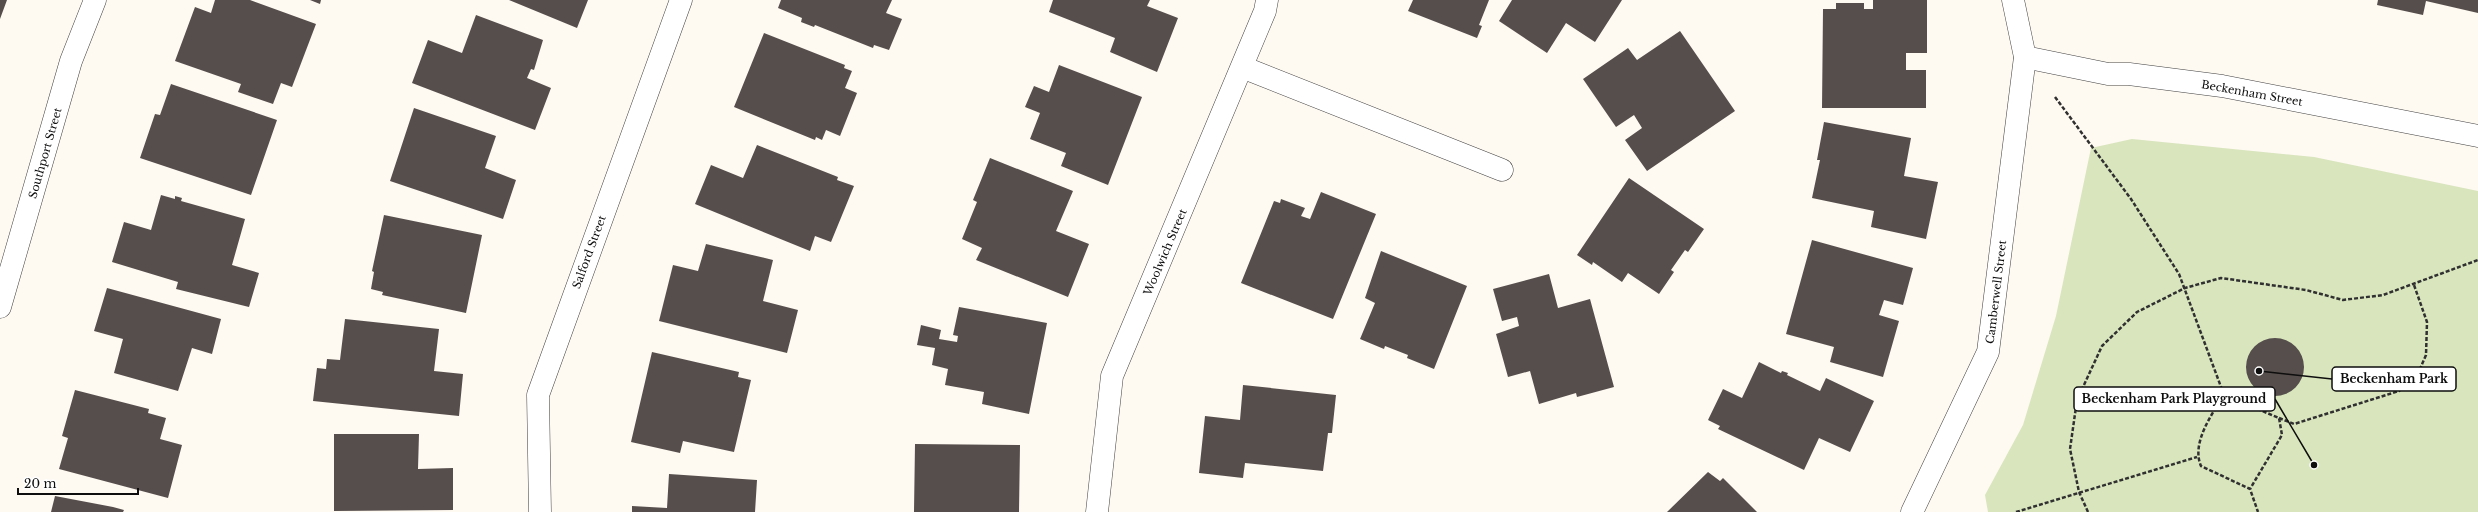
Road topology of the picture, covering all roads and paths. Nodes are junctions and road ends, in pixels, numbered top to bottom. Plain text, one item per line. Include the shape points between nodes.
1 (95, 0) edge
2 (681, 0) edge
3 (1267, 0) edge
4 (2013, 0) edge
5 (2025, 57) junction
6 (1242, 67) junction
7 (2478, 136) edge
8 (1502, 170) dead end
9 (2478, 260) edge
10 (2414, 285) junction
11 (2185, 288) junction
12 (0, 307) edge
13 (2224, 396) junction
14 (2279, 418) junction
15 (2197, 457) junction
16 (2250, 490) junction
17 (2079, 492) junction
18 (540, 512) edge
19 (1097, 512) edge
20 (1912, 512) edge
21 (2016, 512) edge
22 (2088, 512) edge
23 (2258, 512) edge

1 - 12 street, Southport Street via 71,61
2 - 18 street, Salford Street via 538,395
3 - 6 street, Woolwich Street
4 - 5 street, Camberwell Street
5 - 7 street, Beckenham Street via 2108,74 2129,74 2222,86
5 - 11 path via 2136,205 2158,238
5 - 20 street, Camberwell Street via 1988,352
6 - 8 street
6 - 19 street, Woolwich Street via 1112,376
9 - 10 path
10 - 11 path via 2383,295 2343,300 2306,290 2221,278
10 - 14 path via 2427,322 2426,355 2419,371 2399,391 2294,424
11 - 13 path
11 - 17 path via 2137,312 2102,346 2077,400 2070,449
13 - 14 path
13 - 15 path via 2206,422
14 - 16 path via 2282,435
15 - 16 path via 2200,466
15 - 17 path
16 - 23 path
17 - 21 path
17 - 22 path

